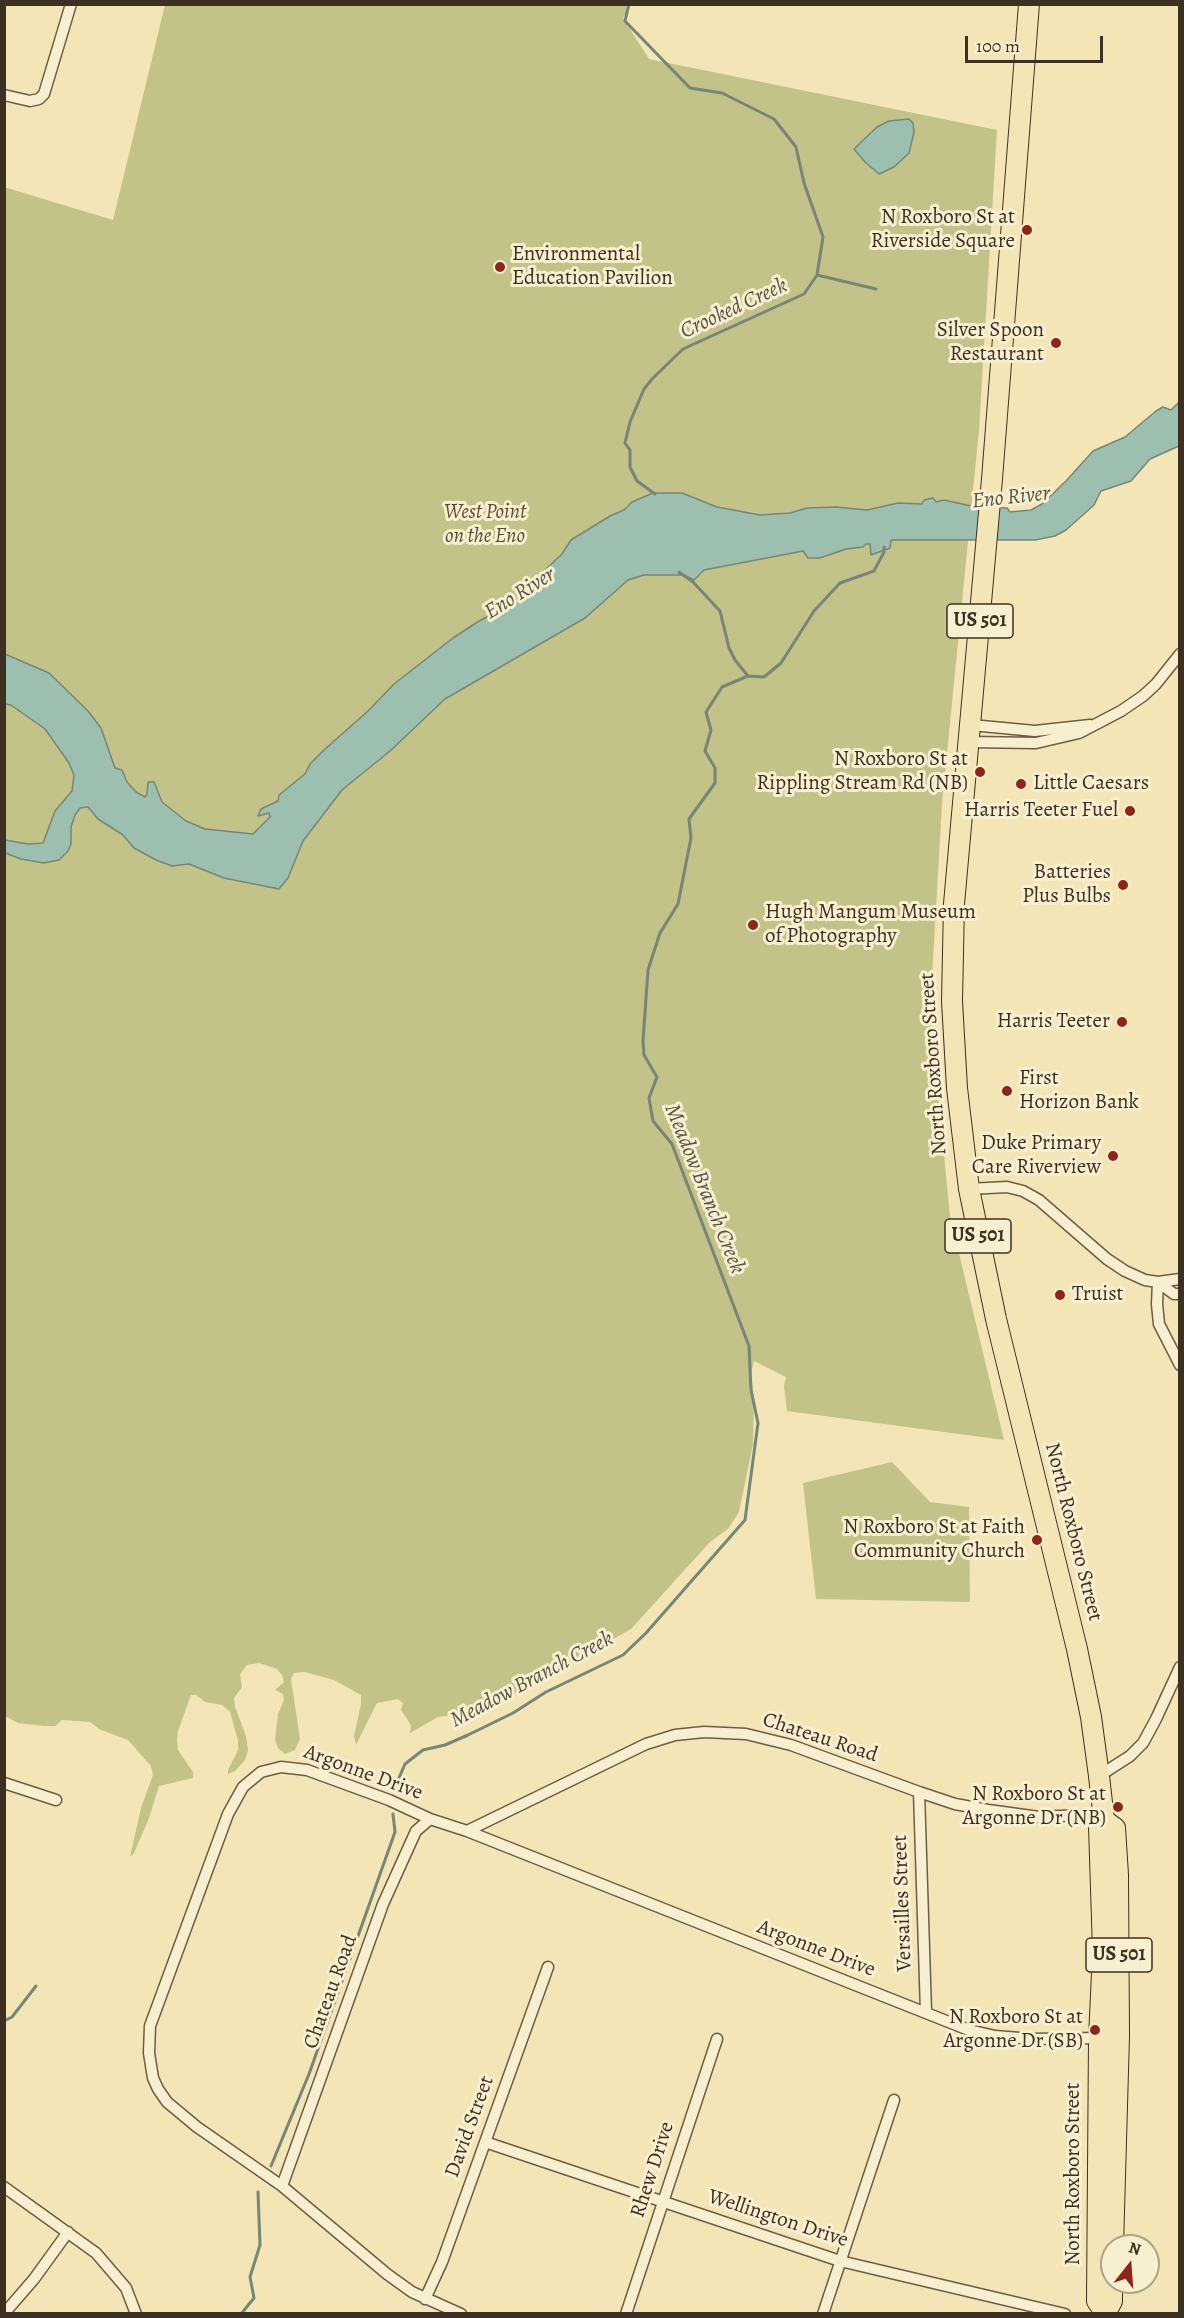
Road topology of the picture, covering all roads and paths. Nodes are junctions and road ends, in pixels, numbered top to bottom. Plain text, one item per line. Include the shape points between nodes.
1 (71, 4) edge
2 (1029, 4) edge
3 (4, 95) edge
4 (1179, 654) edge
5 (1093, 725) junction
6 (970, 733) junction
7 (969, 1190) junction
8 (1179, 1279) edge
9 (1158, 1282) junction
10 (1179, 1294) edge
11 (1179, 1365) edge
12 (1179, 1667) edge
13 (1099, 1776) junction
14 (4, 1783) edge
15 (919, 1792) junction
16 (56, 1800) dead end
17 (1104, 1817) junction
18 (430, 1819) junction
19 (467, 1831) junction
20 (1103, 1951) junction
21 (548, 1967) dead end
22 (926, 2012) junction
23 (1119, 2036) junction
24 (1099, 2038) junction
25 (717, 2039) dead end
26 (894, 2100) dead end
27 (1116, 2125) junction
28 (485, 2142) junction
29 (282, 2186) junction
30 (4, 2187) edge
31 (663, 2202) junction
32 (68, 2232) junction
33 (1113, 2234) edge
34 (840, 2261) junction
35 (1112, 2294) edge
36 (426, 2299) junction
37 (8, 2309) dead end
38 (136, 2313) edge
39 (460, 2313) edge
40 (626, 2313) edge
41 (824, 2313) edge
42 (1065, 2313) edge
43 (1105, 2313) edge

1 - 3 street via 47,86 39,99 30,101
2 - 6 highway, North Roxboro Street / US 501
4 - 5 street via 1143,696
5 - 6 street
5 - 6 street via 1067,737 1036,743
6 - 7 highway, North Roxboro Street / US 501 via 952,957 957,1088
7 - 9 street via 1006,1187 1030,1194 1116,1266
7 - 13 highway, North Roxboro Street / US 501 via 996,1319 1077,1649
8 - 9 street
9 - 10 street
9 - 11 street via 1159,1324
12 - 13 street via 1143,1743
13 - 17 highway, North Roxboro Street / US 501
14 - 16 street
15 - 17 street, Chateau Road via 955,1804 1009,1814
15 - 19 street, Chateau Road via 791,1745 733,1732 690,1733 660,1739 618,1756
15 - 22 street, Versailles Street
17 - 20 highway, North Roxboro Street / US 501 via 1099,1827
17 - 23 highway, North Roxboro Street / US 501 via 1115,1828
18 - 19 street, Argonne Drive
18 - 29 street, Chateau Road via 416,1832 383,1904
18 - 29 street, Argonne Drive via 307,1770 281,1767 261,1772 249,1781 228,1814 150,2026 149,2053 153,2078 167,2102
19 - 22 street, Argonne Drive
20 - 23 highway via 1109,1969 1110,2024
20 - 24 highway, North Roxboro Street / US 501
21 - 28 street, David Street
22 - 24 street, Argonne Drive via 995,2036
23 - 27 highway, North Roxboro Street / US 501
24 - 27 highway via 1109,2045 1109,2118
24 - 43 highway, North Roxboro Street / US 501 via 1097,2301
25 - 31 street, Rhew Drive
26 - 34 street
27 - 33 highway, North Roxboro Street / US 501
28 - 31 street, Wellington Drive
28 - 36 street, David Street
29 - 36 street, Argonne Drive via 387,2274
30 - 32 street
31 - 34 street, Wellington Drive
31 - 40 street, Rhew Drive
32 - 37 street
32 - 38 street via 96,2253 117,2276
34 - 41 street
34 - 42 street, Wellington Drive
35 - 43 highway, North Roxboro Street / US 501
36 - 39 street, Argonne Drive

